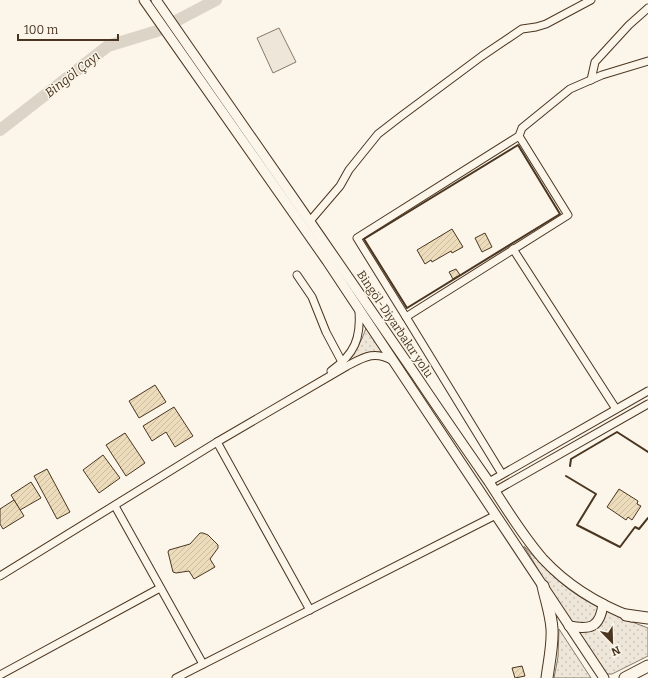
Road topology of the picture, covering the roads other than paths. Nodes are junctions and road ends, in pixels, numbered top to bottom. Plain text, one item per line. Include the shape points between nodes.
1 (156, 0) edge
2 (591, 0) edge
3 (145, 1) edge
4 (648, 8) edge
5 (648, 61) edge
6 (591, 80) junction
7 (518, 136) junction
8 (310, 221) junction
9 (513, 249) junction
10 (297, 275) dead end
11 (359, 309) junction
12 (406, 317) junction
13 (342, 362) junction
14 (393, 362) junction
15 (307, 389) junction
16 (648, 391) edge
17 (648, 404) edge
18 (616, 409) junction
19 (217, 442) junction
20 (502, 474) junction
21 (489, 482) junction
22 (495, 491) junction
23 (115, 506) junction
24 (496, 515) junction
25 (0, 576) edge
26 (542, 586) junction
27 (160, 588) junction
28 (603, 604) junction
29 (310, 610) junction
30 (626, 615) junction
31 (648, 618) edge
32 (648, 623) edge
33 (569, 626) junction
34 (203, 664) junction
35 (648, 666) edge
36 (0, 675) edge
37 (176, 678) edge
38 (547, 678) edge
39 (604, 678) edge
40 (625, 678) edge

1 - 8 main road, Bingöl-Diyarbakır yolu
2 - 8 street via 546,24 522,29 378,134 349,170 340,186
3 - 11 main road, Bingöl-Diyarbakır yolu
4 - 6 street via 595,62
5 - 6 street
6 - 7 street via 570,89 522,128
7 - 9 street via 568,215
7 - 12 street via 357,238
8 - 21 main road, Bingöl-Diyarbakır yolu
9 - 12 street
9 - 18 street
10 - 13 street via 312,297
11 - 13 street via 360,329 356,344
11 - 14 main road, Bingöl-Diyarbakır yolu
12 - 20 street
13 - 15 street
14 - 15 street via 381,356 366,356
14 - 24 main road, Bingöl-Diyarbakır yolu
15 - 19 street
16 - 18 street
17 - 22 street
18 - 20 street
19 - 23 street
19 - 29 street
20 - 21 street
21 - 22 main road, Bingöl-Diyarbakır yolu
22 - 28 main road, Bingöl-Diyarbakır yolu via 524,535 543,558 572,585
23 - 25 street
23 - 27 street
24 - 26 main road, Bingöl-Diyarbakır yolu
24 - 29 street
26 - 33 main road, Bingöl-Diyarbakır yolu
26 - 38 highway via 550,611 552,630
27 - 34 street
27 - 36 street
28 - 30 main road, Bingöl-Diyarbakır yolu
28 - 33 main road via 598,622 592,626 584,629
29 - 34 street
30 - 31 highway
30 - 32 main road, Bingöl-Diyarbakır yolu
33 - 39 main road, Bingöl-Diyarbakır yolu
34 - 37 street
35 - 40 highway

